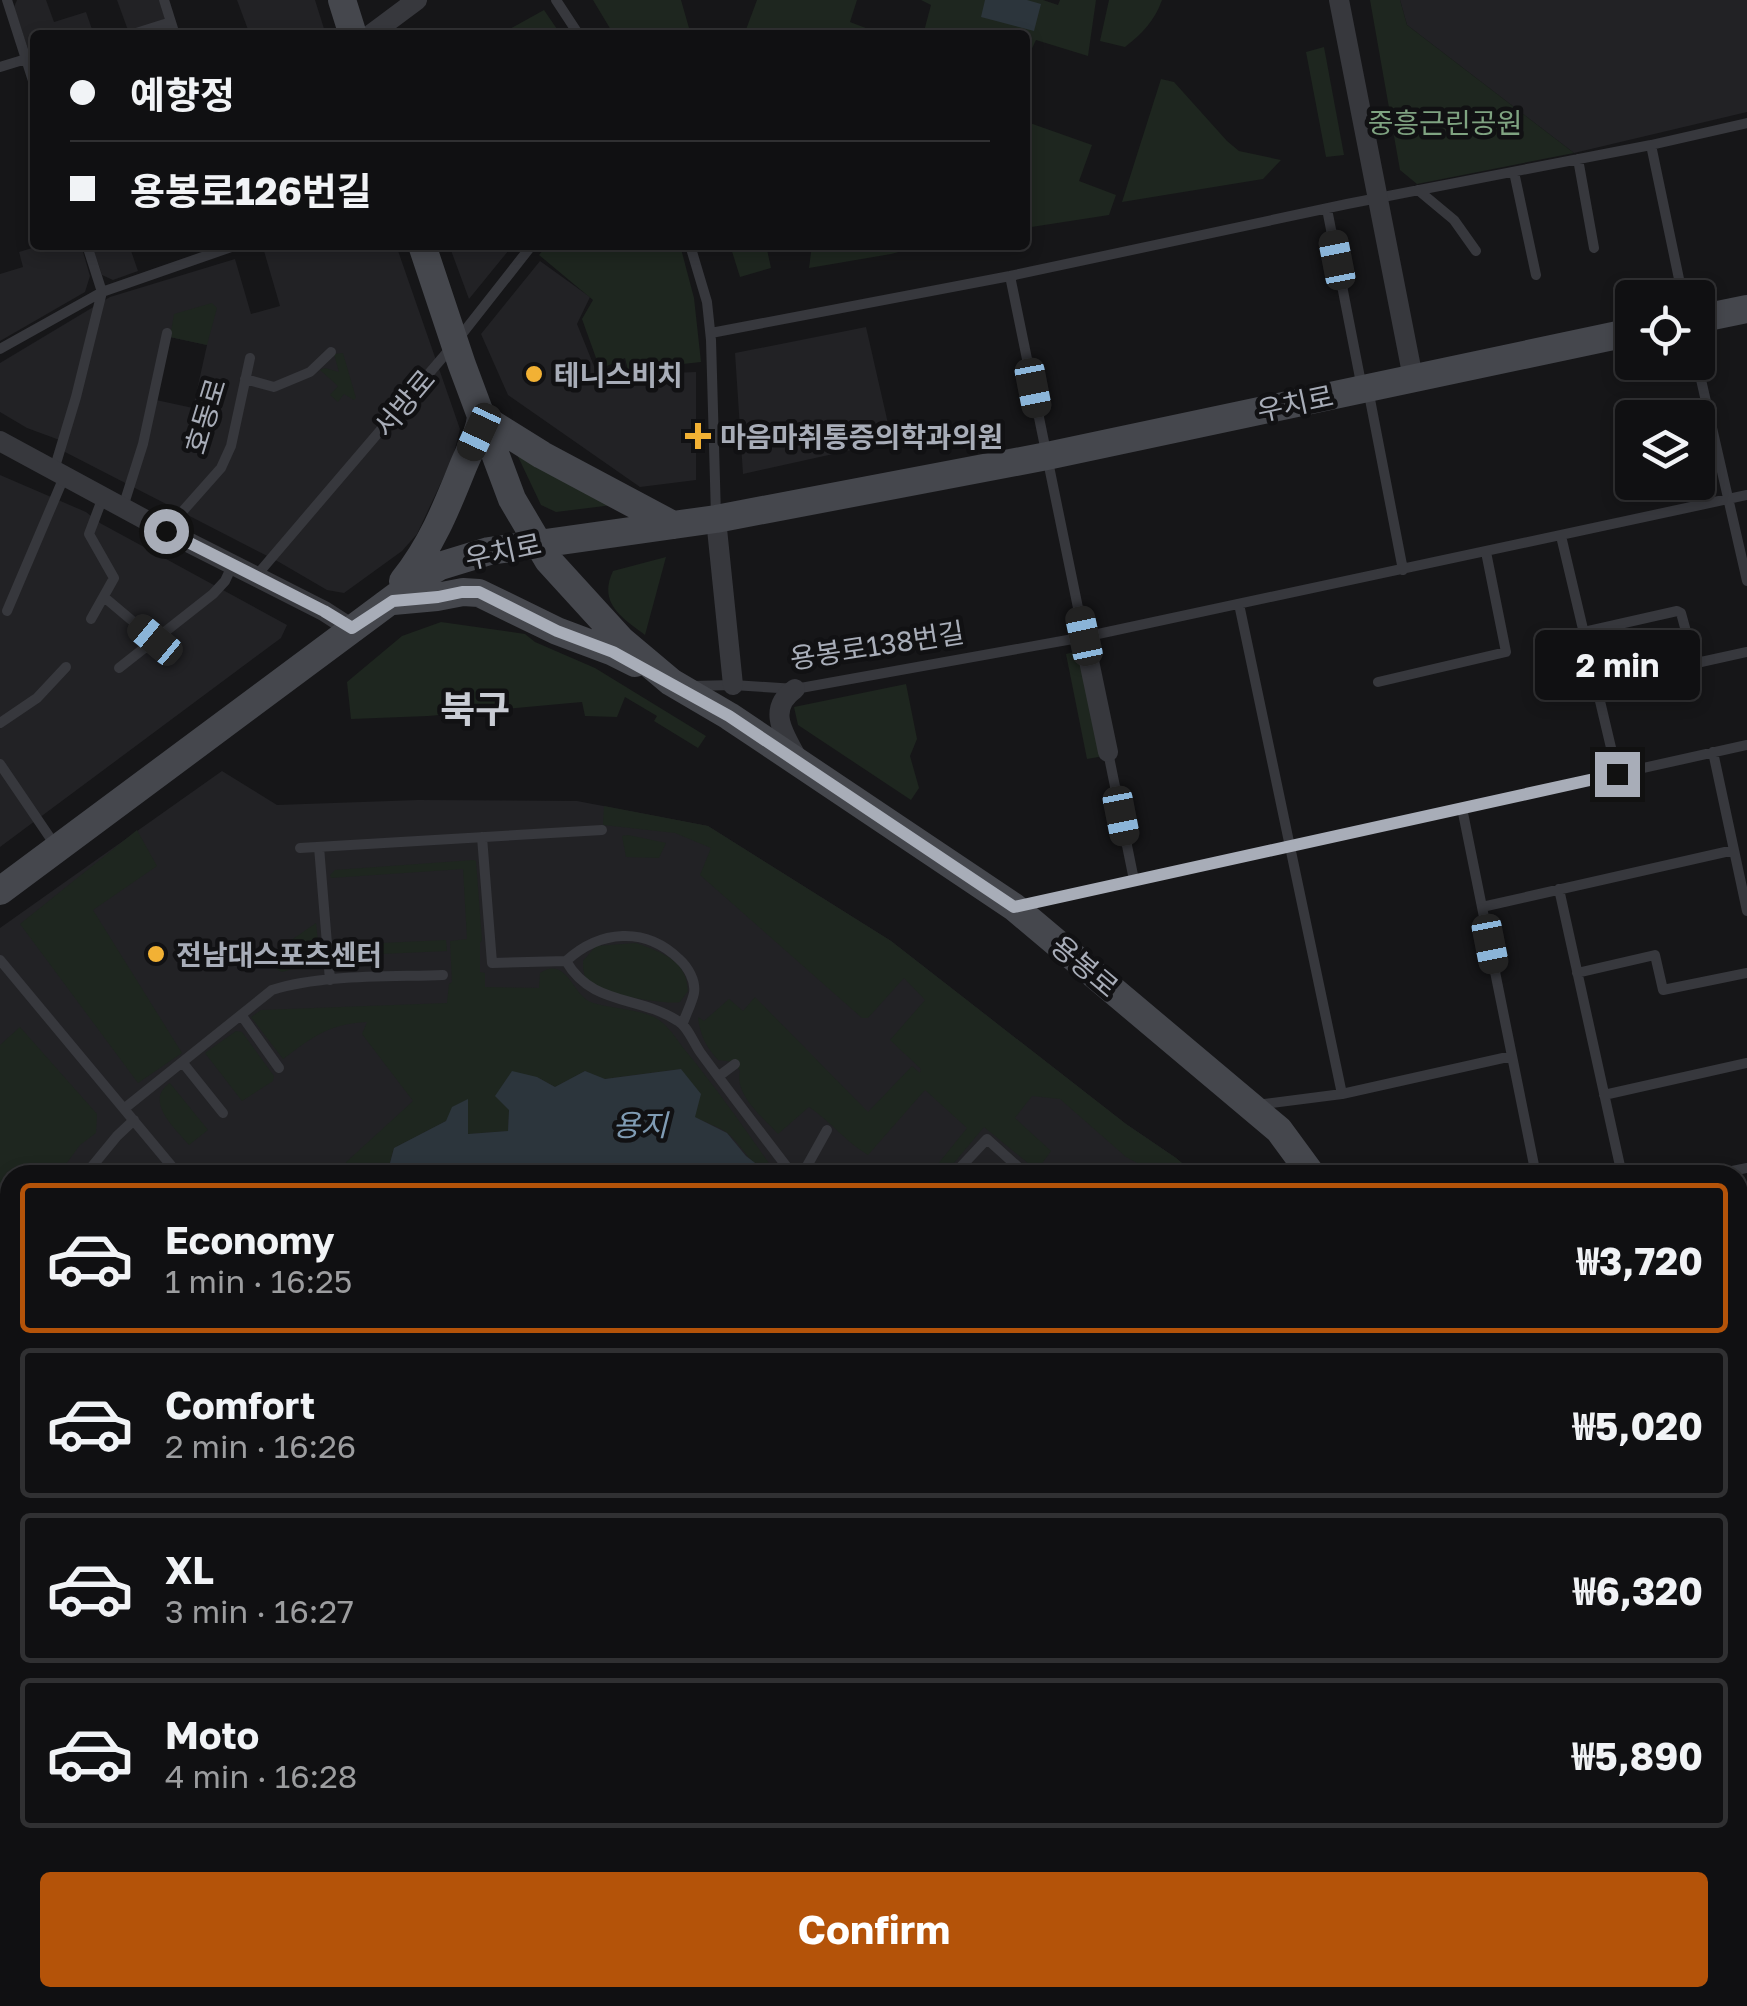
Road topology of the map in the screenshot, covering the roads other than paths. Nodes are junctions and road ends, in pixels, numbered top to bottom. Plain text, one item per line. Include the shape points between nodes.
1 (7, 0) edge
2 (164, 0) edge
3 (342, 0) edge
4 (417, 0) edge
5 (556, 0) edge
6 (1339, 0) edge
7 (171, 22) junction
8 (146, 30) edge
9 (174, 30) edge
10 (352, 30) edge
11 (377, 30) edge
12 (575, 30) edge
13 (26, 59) junction
14 (0, 67) edge
15 (30, 71) edge
16 (1747, 123) edge
17 (1650, 144) junction
18 (1578, 159) junction
19 (1514, 172) junction
20 (1418, 190) junction
21 (1377, 199) junction
22 (1327, 209) junction
23 (1594, 248) dead end
24 (89, 250) edge
25 (223, 250) edge
26 (424, 250) edge
27 (528, 250) edge
28 (691, 250) edge
29 (1476, 250) dead end
30 (1536, 275) dead end
31 (1010, 276) junction
32 (1679, 280) edge
33 (102, 292) junction
34 (1747, 308) edge
35 (1715, 315) edge
36 (166, 333) dead end
37 (711, 333) junction
38 (1615, 336) edge
39 (455, 343) junction
40 (0, 350) edge
41 (330, 352) dead end
42 (250, 358) dead end
43 (1413, 378) junction
44 (245, 379) junction
45 (1701, 380) edge
46 (1365, 389) junction
47 (481, 416) junction
48 (0, 441) edge
49 (1047, 456) junction
50 (60, 473) junction
51 (1747, 495) edge
52 (103, 497) junction
53 (1728, 499) junction
54 (123, 508) junction
55 (716, 518) junction
56 (673, 525) junction
57 (166, 531) junction
58 (1561, 536) junction
59 (536, 543) junction
60 (1486, 552) junction
61 (232, 564) junction
62 (1403, 570) junction
63 (256, 576) junction
64 (1747, 581) edge
65 (104, 597) junction
66 (393, 601) junction
67 (1239, 604) junction
68 (7, 612) dead end
69 (90, 619) dead end
70 (352, 628) junction
71 (1584, 632) junction
72 (1084, 636) junction
73 (155, 640) junction
74 (1747, 652) edge
75 (66, 667) dead end
76 (119, 668) dead end
77 (1378, 682) dead end
78 (674, 684) junction
79 (733, 685) junction
80 (795, 689) junction
81 (0, 723) edge
82 (1747, 745) edge
83 (1108, 752) joint
84 (1713, 752) junction
85 (0, 764) edge
86 (801, 764) junction
87 (1617, 774) junction
88 (1462, 808) junction
89 (602, 830) dead end
90 (482, 837) junction
91 (1291, 846) junction
92 (320, 847) junction
93 (300, 848) dead end
94 (58, 849) junction
95 (1734, 850) junction
96 (1134, 880) junction
97 (1559, 889) junction
98 (0, 891) edge
99 (1014, 907) junction
100 (1482, 907) junction
101 (1747, 911) edge
102 (0, 960) edge
103 (566, 961) junction
104 (1578, 973) junction
105 (1747, 973) edge
106 (444, 975) dead end
107 (330, 980) junction
108 (242, 1016) junction
109 (683, 1023) junction
110 (1512, 1056) junction
111 (183, 1063) junction
112 (1747, 1063) edge
113 (736, 1064) dead end
114 (280, 1068) dead end
115 (719, 1076) junction
116 (1342, 1094) junction
117 (1604, 1095) junction
118 (1250, 1105) junction
119 (125, 1108) junction
120 (223, 1113) dead end
121 (134, 1120) junction
122 (827, 1130) dead end
123 (93, 1165) edge
124 (171, 1165) edge
125 (786, 1165) edge
126 (808, 1165) edge
127 (962, 1165) edge
128 (1016, 1165) edge
129 (1305, 1165) edge
130 (1534, 1165) edge
131 (1620, 1165) edge

1 - 13 lane
2 - 7 lane
3 - 10 main road
4 - 11 street
5 - 12 lane
6 - 21 street
7 - 8 lane
7 - 9 lane
13 - 14 lane
13 - 15 lane
16 - 17 lane
17 - 18 lane
17 - 32 lane
18 - 19 lane
18 - 23 lane
19 - 20 lane
19 - 30 lane
20 - 21 lane
20 - 29 lane via 1454,220
21 - 22 lane
21 - 43 street
22 - 31 lane
22 - 46 lane
24 - 33 lane
25 - 33 lane
26 - 39 main road, 서방로
27 - 39 lane
28 - 37 lane
31 - 37 lane
31 - 49 lane
33 - 40 lane
33 - 50 lane
34 - 35 main road
36 - 54 lane, 호동로
37 - 55 lane
38 - 43 main road, 우치로
39 - 47 main road, 서방로
39 - 63 lane, 서방로
41 - 44 lane via 310,372 274,387
42 - 44 lane, 호동로
43 - 46 main road, 우치로
44 - 57 lane, 호동로 via 221,468
45 - 53 lane
46 - 49 main road, 우치로
46 - 62 lane, 우치로
47 - 56 main road
47 - 59 main road, 서방로 via 505,484
47 - 66 main road via 441,522
48 - 50 street
49 - 55 main road, 우치로
49 - 72 lane
50 - 52 street
50 - 68 lane
51 - 53 lane, 용봉로138번길
52 - 54 street
52 - 65 lane via 89,534 114,578
53 - 58 lane, 용봉로138번길
53 - 64 lane
54 - 57 street
55 - 56 main road, 우치로
55 - 79 street
56 - 59 main road, 우치로
57 - 61 street
58 - 60 lane, 용봉로138번길
58 - 71 lane
59 - 66 main road, 우치로 via 440,566
59 - 78 main road, 용봉로 via 620,640
60 - 62 lane, 용봉로138번길
60 - 77 lane via 1506,652
61 - 63 street
61 - 73 lane via 213,594
62 - 67 lane, 용봉로138번길
63 - 70 street
65 - 69 lane
65 - 73 lane
66 - 70 main road, 우치로
66 - 78 main road via 479,592
67 - 72 lane, 용봉로138번길
67 - 91 lane
70 - 94 main road, 우치로
71 - 74 lane via 1677,611 1692,657 1701,662
71 - 87 lane
72 - 80 lane, 용봉로138번길
72 - 83 street
73 - 76 lane
75 - 81 lane
78 - 79 lane, 용봉로138번길
78 - 86 main road, 용봉로
79 - 80 lane, 용봉로138번길
80 - 86 street via 783,697 780,722
82 - 84 lane
83 - 96 lane
84 - 87 lane
84 - 95 lane
85 - 94 lane
86 - 99 main road, 용봉로
87 - 88 lane
88 - 91 lane
88 - 100 lane
89 - 90 lane
90 - 92 lane
90 - 103 lane via 492,963
91 - 96 lane
91 - 116 lane
92 - 93 lane
92 - 107 lane
94 - 98 main road, 우치로
95 - 97 lane
95 - 101 lane
96 - 99 lane
97 - 100 lane
97 - 104 lane
99 - 118 main road, 용봉로
100 - 110 lane
102 - 119 lane
103 - 109 lane via 594,992
103 - 109 lane via 606,938 638,935 668,948 689,968 695,991
104 - 105 lane via 1655,955 1663,990
104 - 117 lane
106 - 107 lane
107 - 108 lane via 272,990
108 - 111 lane
108 - 114 lane
109 - 115 lane
110 - 116 lane
110 - 130 lane
111 - 119 lane
111 - 120 lane
112 - 117 lane
113 - 115 lane
115 - 125 lane
116 - 118 lane
117 - 131 lane
118 - 129 main road, 용봉로
119 - 121 lane
121 - 123 lane
121 - 124 lane
122 - 126 lane
127 - 128 lane via 986,1139

